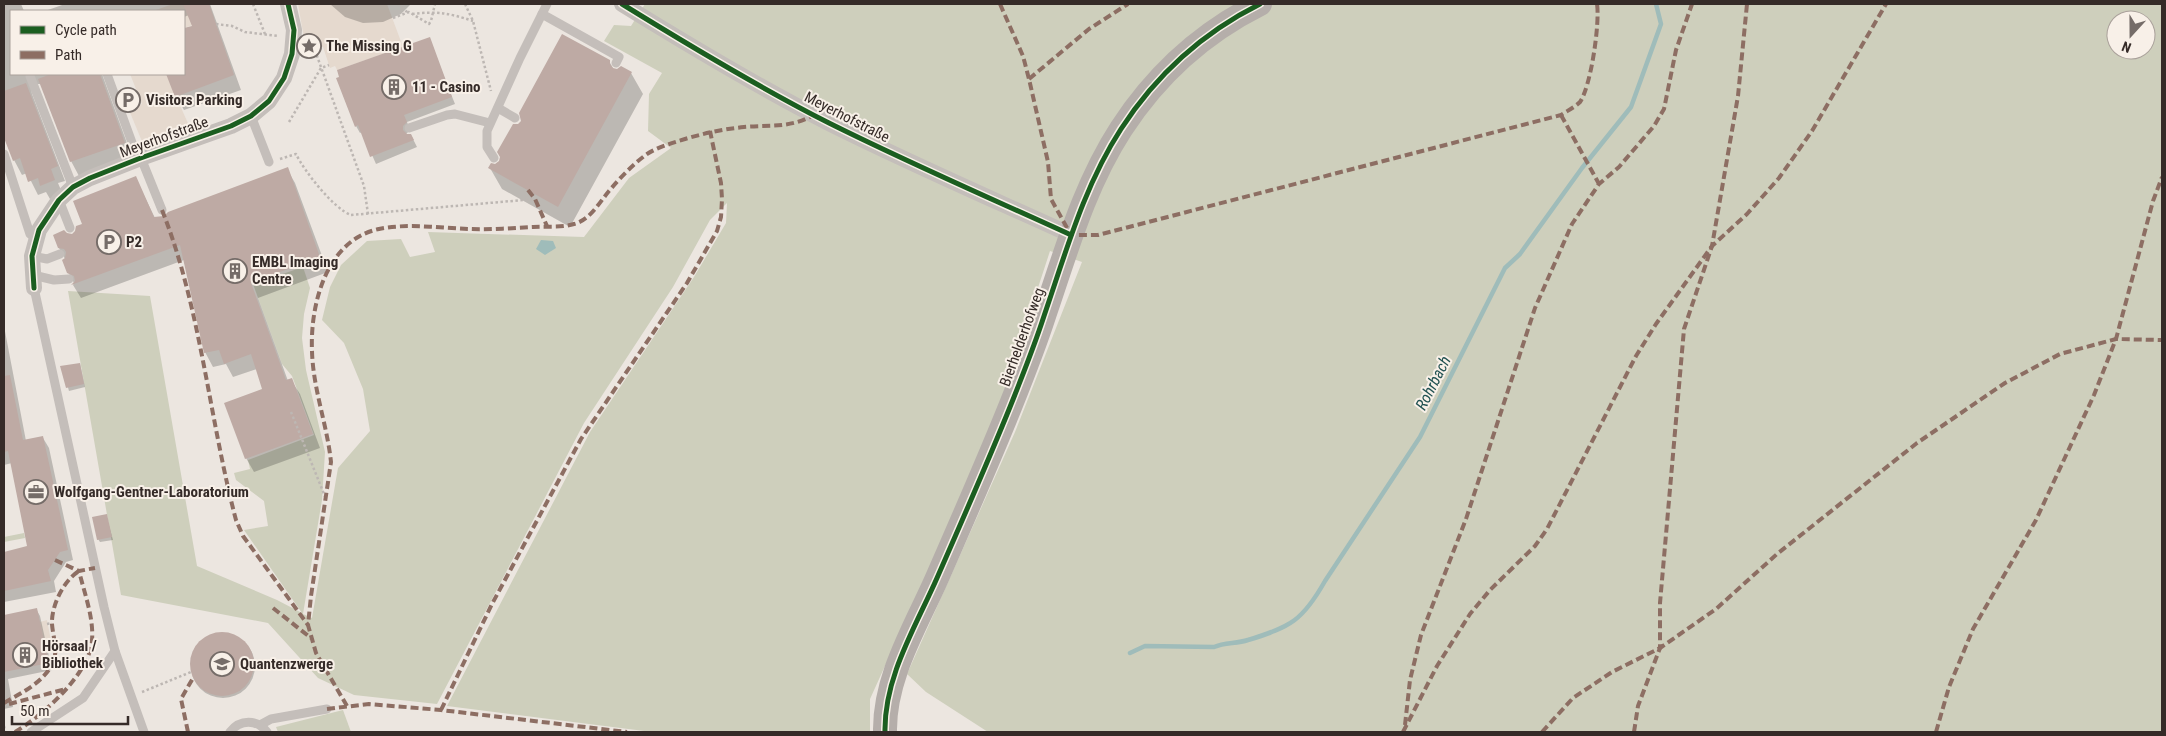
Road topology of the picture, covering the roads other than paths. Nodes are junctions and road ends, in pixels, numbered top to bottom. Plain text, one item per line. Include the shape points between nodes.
1 (288, 4) edge
2 (547, 4) edge
3 (622, 4) edge
4 (1260, 4) edge
5 (542, 14) junction
6 (616, 63) dead end
7 (107, 75) edge
8 (30, 76) dead end
9 (499, 104) junction
10 (251, 116) junction
11 (515, 118) dead end
12 (490, 123) junction
13 (409, 128) dead end
14 (4, 154) edge
15 (494, 158) dead end
16 (140, 159) junction
17 (269, 162) road end
18 (73, 187) junction
19 (59, 200) junction
20 (162, 210) dead end
21 (70, 228) dead end
22 (1071, 235) junction
23 (36, 238) junction
24 (60, 254) dead end
25 (32, 256) junction
26 (69, 279) dead end
27 (34, 282) junction
28 (115, 651) junction
29 (327, 709) dead end
30 (264, 729) edge
31 (31, 732) edge
32 (144, 732) edge
33 (230, 732) edge
34 (885, 732) edge

1 - 10 street, Meyerhofstraße via 294,43 284,78 269,100
2 - 5 lane
3 - 22 street, Meyerhofstraße via 695,49 828,122
4 - 22 street, Bierhelderhofweg via 1203,39 1170,68 1137,106 1106,153
5 - 6 lane via 580,39 619,57
5 - 9 lane
7 - 16 lane
8 - 18 lane
9 - 11 lane
9 - 12 lane
10 - 16 street, Meyerhofstraße
10 - 17 lane
12 - 13 lane via 454,114
12 - 15 lane via 486,140
14 - 23 lane via 30,234
16 - 18 street, Meyerhofstraße
16 - 20 lane
18 - 19 street, Meyerhofstraße
19 - 21 lane
19 - 23 street, Meyerhofstraße via 42,223
22 - 34 street, Bierhelderhofweg via 987,464 897,668 886,708
23 - 25 street, Meyerhofstraße
24 - 25 lane via 47,259
25 - 27 street, Meyerhofstraße
26 - 27 lane
27 - 28 lane via 80,504
28 - 31 lane via 83,698
28 - 32 lane
29 - 30 lane via 271,719
30 - 33 lane via 252,722 244,722

